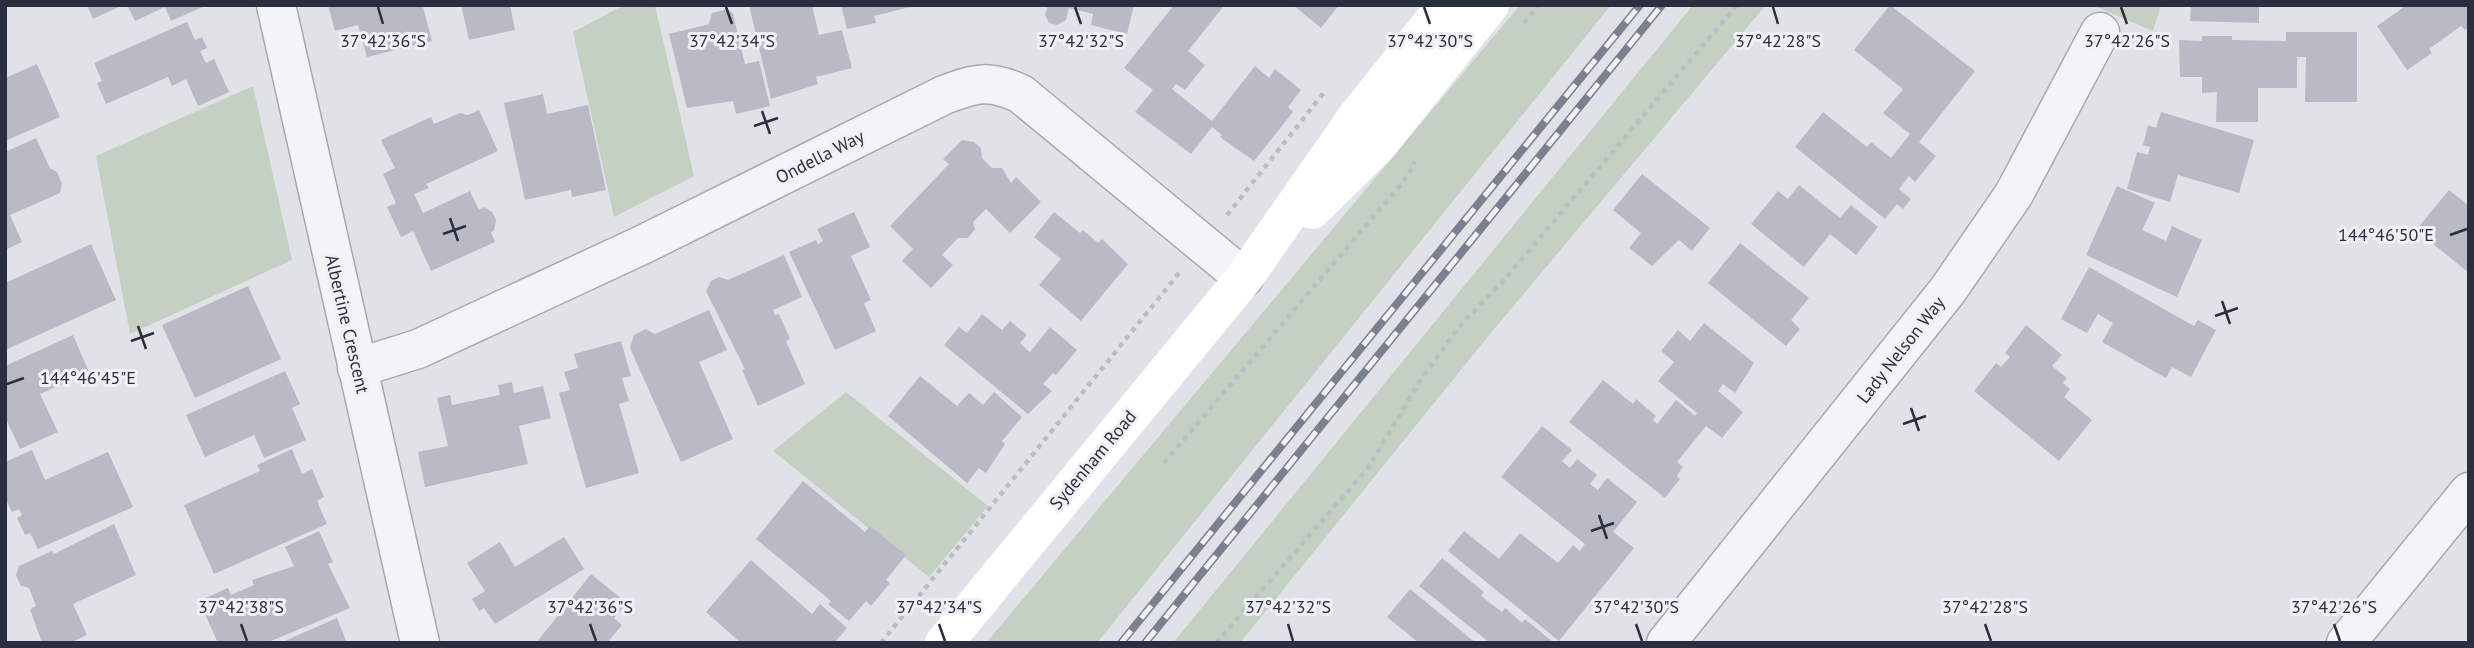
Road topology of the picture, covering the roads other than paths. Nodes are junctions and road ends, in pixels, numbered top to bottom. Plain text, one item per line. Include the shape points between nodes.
1 (276, 5) edge
2 (1446, 5) edge
3 (1490, 5) edge
4 (2100, 32) dead end
5 (1244, 278) junction
6 (357, 368) junction
7 (2469, 492) edge
8 (420, 643) edge
9 (944, 643) edge
10 (1666, 643) edge
11 (2346, 643) edge

1 - 6 street, Albertine Crescent
2 - 5 street, Sydenham Road via 1358,115
3 - 5 street, Sydenham Road via 1378,145
4 - 10 street, Lady Nelson Way via 2037,154 1971,257 1900,353
5 - 6 street, Ondella Way via 1021,94 998,83 972,84 418,349
5 - 9 street, Sydenham Road
6 - 8 street, Albertine Crescent
7 - 11 street

